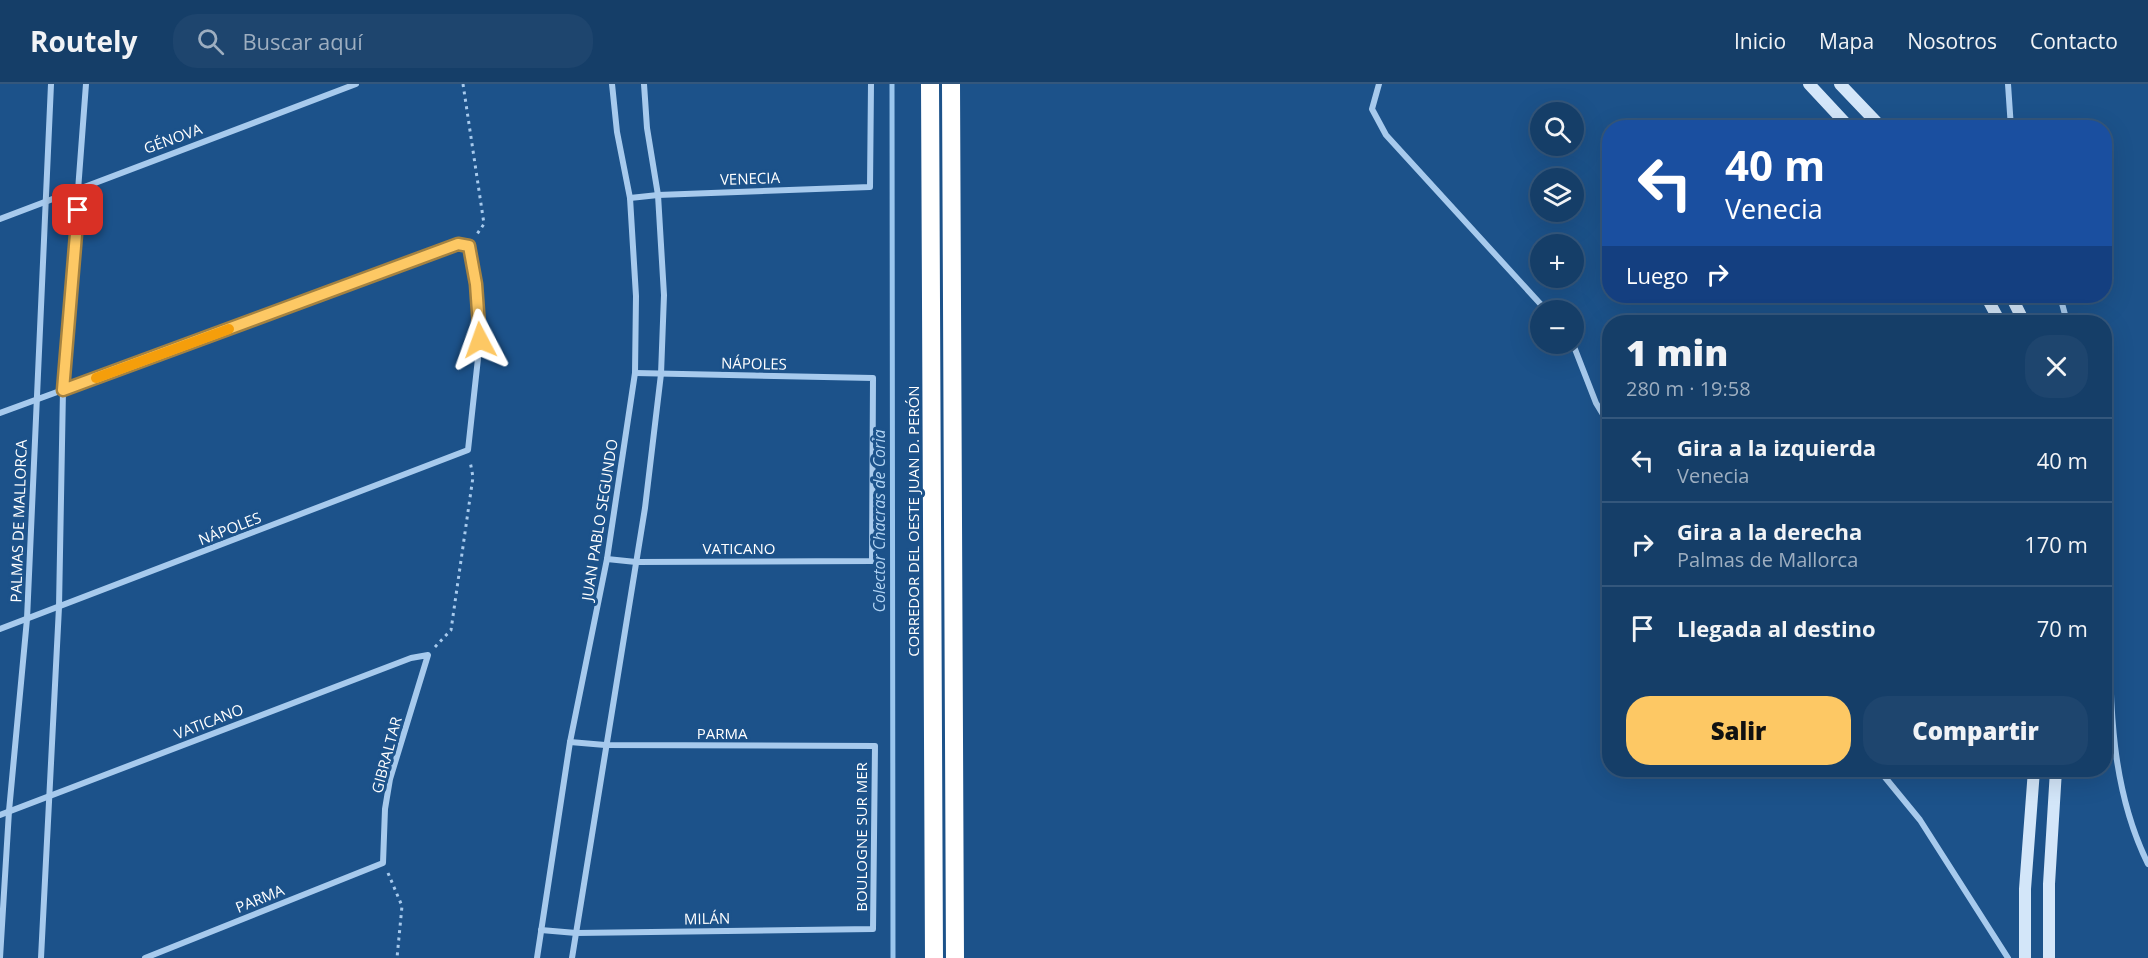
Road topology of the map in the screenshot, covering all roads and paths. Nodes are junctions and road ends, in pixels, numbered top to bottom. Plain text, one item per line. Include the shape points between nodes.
1 (51, 84) edge
2 (86, 84) edge
3 (356, 84) edge
4 (463, 84) edge
5 (612, 84) edge
6 (644, 84) edge
7 (871, 84) edge
8 (930, 84) edge
9 (951, 84) edge
10 (1378, 84) edge
11 (1809, 84) edge
12 (1840, 84) edge
13 (2008, 84) edge
14 (1843, 120) edge
15 (1874, 120) edge
16 (2010, 120) edge
17 (80, 187) junction
18 (658, 195) junction
19 (630, 198) junction
20 (48, 200) junction
21 (0, 219) edge
22 (469, 246) junction
23 (1537, 300) edge
24 (1578, 354) edge
25 (635, 373) junction
26 (661, 374) junction
27 (63, 390) junction
28 (36, 400) junction
29 (0, 413) edge
30 (1602, 413) edge
31 (468, 450) junction
32 (607, 559) junction
33 (872, 561) joint
34 (636, 562) junction
35 (59, 607) junction
36 (27, 619) junction
37 (0, 629) edge
38 (428, 655) junction
39 (2112, 726) edge
40 (570, 742) junction
41 (605, 745) junction
42 (874, 746) joint
43 (1885, 777) edge
44 (2033, 777) edge
45 (2056, 777) edge
46 (48, 796) junction
47 (9, 811) junction
48 (0, 814) edge
49 (383, 863) junction
50 (2148, 864) edge
51 (873, 929) joint
52 (541, 930) junction
53 (576, 933) junction
54 (0, 958) edge
55 (41, 958) edge
56 (145, 958) edge
57 (397, 958) edge
58 (537, 958) edge
59 (572, 958) edge
60 (934, 958) edge
61 (956, 958) edge
62 (2008, 958) edge
63 (2025, 958) edge
64 (2049, 958) edge

1 - 20 street, PALMAS DE MALLORCA
2 - 17 street
3 - 17 street, GÉNOVA
4 - 22 path via 484,224
5 - 19 street, JUAN PABLO SEGUNDO
6 - 18 street
7 - 18 street, VENECIA via 870,187
8 - 60 highway, CORREDOR DEL OESTE JUAN D. PERÓN
9 - 61 highway
10 - 23 street via 1372,109 1386,135
11 - 14 main road
12 - 15 main road
13 - 16 street
17 - 20 street, GÉNOVA
17 - 27 street
18 - 19 street, VENECIA
18 - 26 street via 664,296
19 - 25 street, JUAN PABLO SEGUNDO via 636,296
20 - 21 street, GÉNOVA
20 - 28 street, PALMAS DE MALLORCA
22 - 27 street via 458,244
22 - 31 street via 480,340
24 - 30 street
25 - 26 street, NÁPOLES
25 - 32 street, JUAN PABLO SEGUNDO
26 - 33 street, NÁPOLES via 873,378
26 - 34 street
27 - 28 street
27 - 35 street
28 - 29 street
28 - 36 street, PALMAS DE MALLORCA
31 - 35 street, NÁPOLES
31 - 38 path via 474,477 451,630
32 - 34 street, VATICANO
32 - 40 street, JUAN PABLO SEGUNDO
33 - 34 street, VATICANO
34 - 41 street
35 - 36 street, NÁPOLES
35 - 46 street
36 - 37 street, NÁPOLES
36 - 47 street, PALMAS DE MALLORCA
38 - 46 street, VATICANO via 411,658
38 - 49 street, GIBRALTAR via 390,779
39 - 50 street via 2123,798
40 - 41 street, PARMA
40 - 52 street, JUAN PABLO SEGUNDO
41 - 42 street, PARMA
41 - 53 street
42 - 51 street, BOULOGNE SUR MER
43 - 62 street via 1920,820
44 - 63 main road via 2025,889
45 - 64 main road via 2048,892
46 - 47 street, VATICANO
46 - 55 street
47 - 48 street, VATICANO
47 - 54 street, PALMAS DE MALLORCA
49 - 56 street, PARMA
49 - 57 path via 402,906
51 - 53 street, MILÁN
52 - 53 street, MILÁN
52 - 58 street, JUAN PABLO SEGUNDO
53 - 59 street

